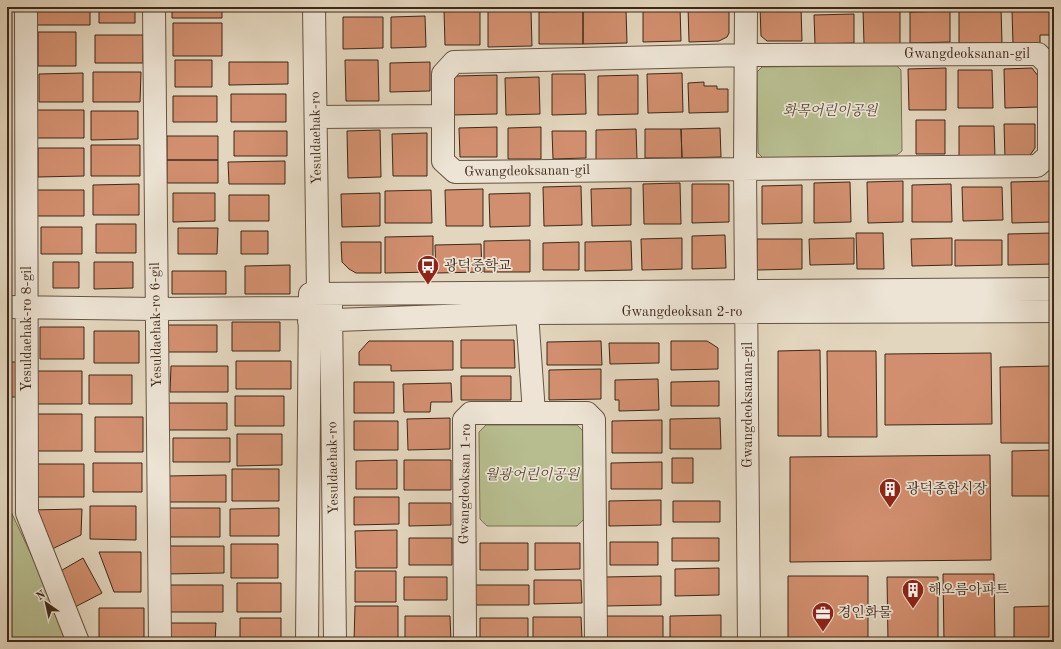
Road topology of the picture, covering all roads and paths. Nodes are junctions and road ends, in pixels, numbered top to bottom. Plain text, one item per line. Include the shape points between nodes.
1 (26, 7) edge
2 (154, 7) edge
3 (314, 7) edge
4 (746, 7) edge
5 (746, 55) junction
6 (1051, 109) edge
7 (443, 116) junction
8 (316, 117) junction
9 (745, 168) junction
10 (1054, 289) edge
11 (747, 301) junction
12 (316, 302) junction
13 (17, 307) edge
14 (156, 309) junction
15 (1054, 311) edge
16 (527, 312) junction
17 (332, 319) junction
18 (534, 413) junction
19 (78, 642) edge
20 (160, 642) edge
21 (307, 642) edge
22 (335, 642) edge
23 (465, 642) edge
24 (596, 642) edge
25 (749, 642) edge

1 - 13 street, Yesuldaehak-ro 8-gil
2 - 14 street, Yesuldaehak-ro 6-gil
3 - 8 street, Yesuldaehak-ro
4 - 5 street, Gwangdeoksanan-gil
5 - 6 street, Gwangdeoksanan-gil via 1038,54 1049,65
5 - 7 street, Gwangdeoksanan-gil via 454,62 443,74
5 - 9 street, Gwangdeoksanan-gil
6 - 9 street, Gwangdeoksanan-gil via 1049,155 1037,166
7 - 8 street
7 - 9 street, Gwangdeoksanan-gil via 443,161 455,172
8 - 12 street, Yesuldaehak-ro
9 - 11 street, Gwangdeoksanan-gil
10 - 11 street, Gwangdeoksan 2-ro
11 - 12 street, Gwangdeoksan 2-ro
11 - 15 street, Gwangdeoksan 2-ro
11 - 16 street, Gwangdeoksan 2-ro
11 - 25 street, Gwangdeoksanan-gil
12 - 14 street
12 - 17 street, Gwangdeoksan 2-ro
12 - 21 street, Yesuldaehak-ro
13 - 14 street
13 - 19 street, Yesuldaehak-ro 8-gil via 27,513
14 - 20 street, Yesuldaehak-ro 6-gil
16 - 17 street, Gwangdeoksan 2-ro
16 - 18 street
17 - 22 street, Yesuldaehak-ro
18 - 23 street, Gwangdeoksan 1-ro via 471,413 464,420
18 - 24 street, Gwangdeoksan 1-ro via 587,413 594,420

